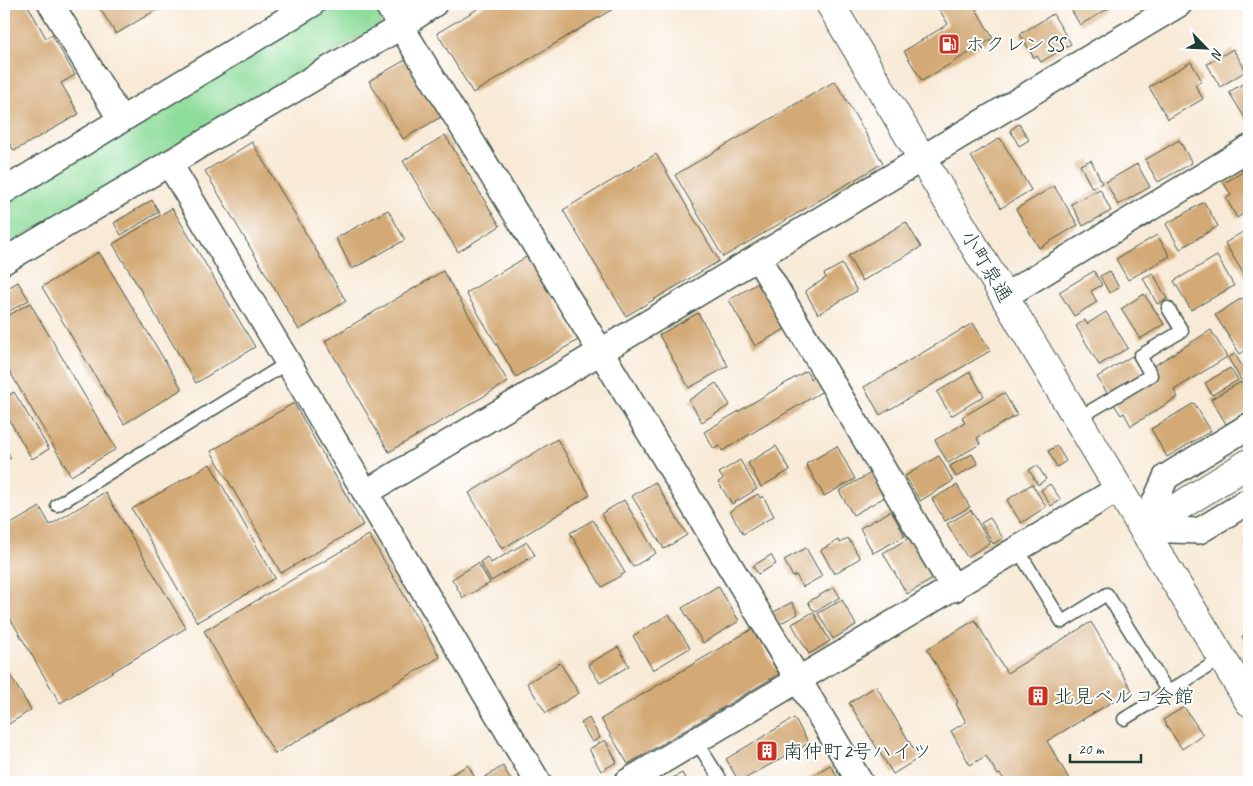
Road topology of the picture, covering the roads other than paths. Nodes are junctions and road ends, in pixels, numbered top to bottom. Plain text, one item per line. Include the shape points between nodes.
1 (51, 4) edge
2 (312, 4) edge
3 (387, 4) edge
4 (434, 4) edge
5 (830, 4) edge
6 (1178, 4) edge
7 (400, 27) junction
8 (121, 120) junction
9 (1249, 148) edge
10 (923, 159) junction
11 (169, 163) junction
12 (4, 191) edge
13 (758, 258) junction
14 (4, 261) edge
15 (1005, 296) junction
16 (1168, 308) dead end
17 (601, 352) junction
18 (289, 362) junction
19 (1077, 419) junction
20 (1249, 426) edge
21 (1249, 463) edge
22 (1118, 489) junction
23 (367, 492) junction
24 (1249, 501) edge
25 (56, 504) dead end
26 (1143, 529) junction
27 (1018, 550) junction
28 (954, 589) junction
29 (1222, 658) junction
30 (798, 679) junction
31 (1168, 692) junction
32 (1249, 702) edge
33 (1124, 719) dead end
34 (696, 741) junction
35 (538, 782) edge
36 (627, 782) edge
37 (722, 782) edge
38 (860, 782) edge

1 - 8 street
2 - 8 street
3 - 7 street
4 - 7 street
5 - 10 street, 小町泉通
6 - 10 street
7 - 11 street
7 - 17 street
8 - 12 street
9 - 15 street
10 - 13 street
10 - 15 street, 小町泉通
11 - 14 street
11 - 18 street
13 - 17 street
13 - 28 street
15 - 19 street, 小町泉通
16 - 19 lane via 1182,331 1140,356 1151,375
17 - 23 street
17 - 30 street
18 - 23 street
18 - 25 lane
19 - 22 street, 小町泉通
20 - 26 street via 1166,477
21 - 26 street
22 - 26 street, 小町泉通
22 - 27 street
23 - 35 street
24 - 26 street via 1198,531
26 - 29 street, 小町泉通
27 - 28 street
27 - 31 lane via 1062,622 1107,594
28 - 30 street
29 - 31 lane
29 - 32 street, 小町泉通
30 - 34 street
30 - 38 street
31 - 33 lane
34 - 36 street
34 - 37 lane

